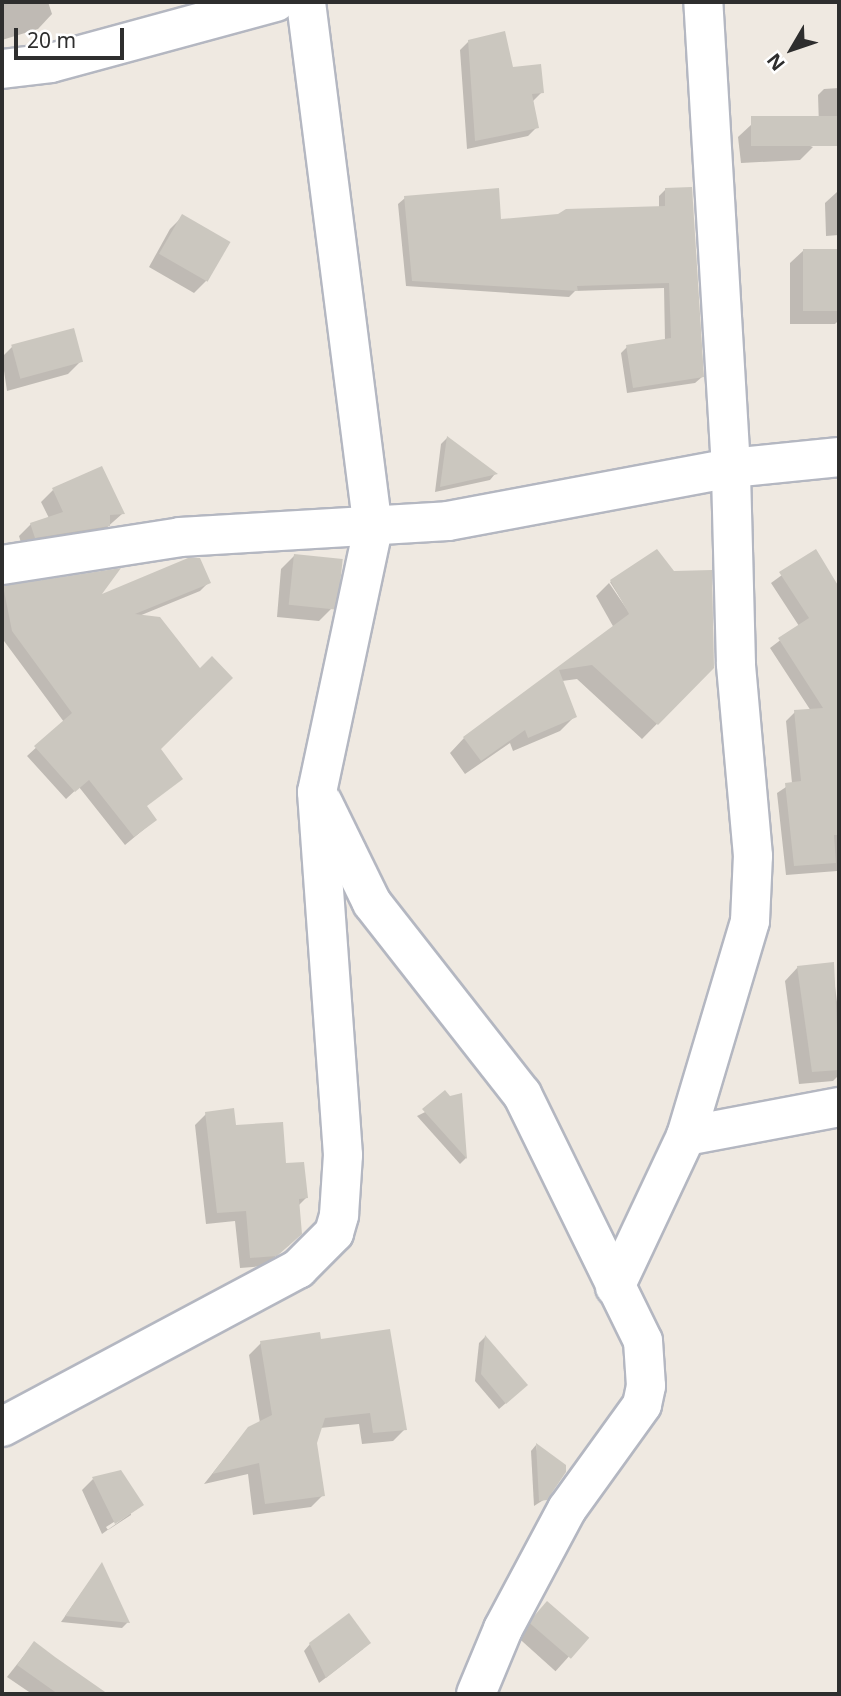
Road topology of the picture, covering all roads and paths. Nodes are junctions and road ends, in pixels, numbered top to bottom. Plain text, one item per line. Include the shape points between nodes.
1 (276, 2) edge
2 (306, 2) edge
3 (703, 2) edge
4 (2, 69) edge
5 (839, 457) edge
6 (731, 468) junction
7 (373, 528) junction
8 (2, 565) edge
9 (317, 792) junction
10 (839, 1107) edge
11 (686, 1136) junction
12 (615, 1287) junction
13 (2, 1427) edge
14 (476, 1694) edge

1 - 4 street via 51,63
2 - 7 street
3 - 6 street
5 - 6 street
6 - 7 street via 448,521
6 - 11 street via 736,664 752,856 750,921
7 - 8 street via 180,537
7 - 9 street
9 - 12 street via 372,903 522,1094
9 - 13 street via 344,1155 342,1199 334,1233 298,1269
10 - 11 street
11 - 12 street
12 - 14 street via 643,1340 646,1386 642,1405 567,1509 502,1629

